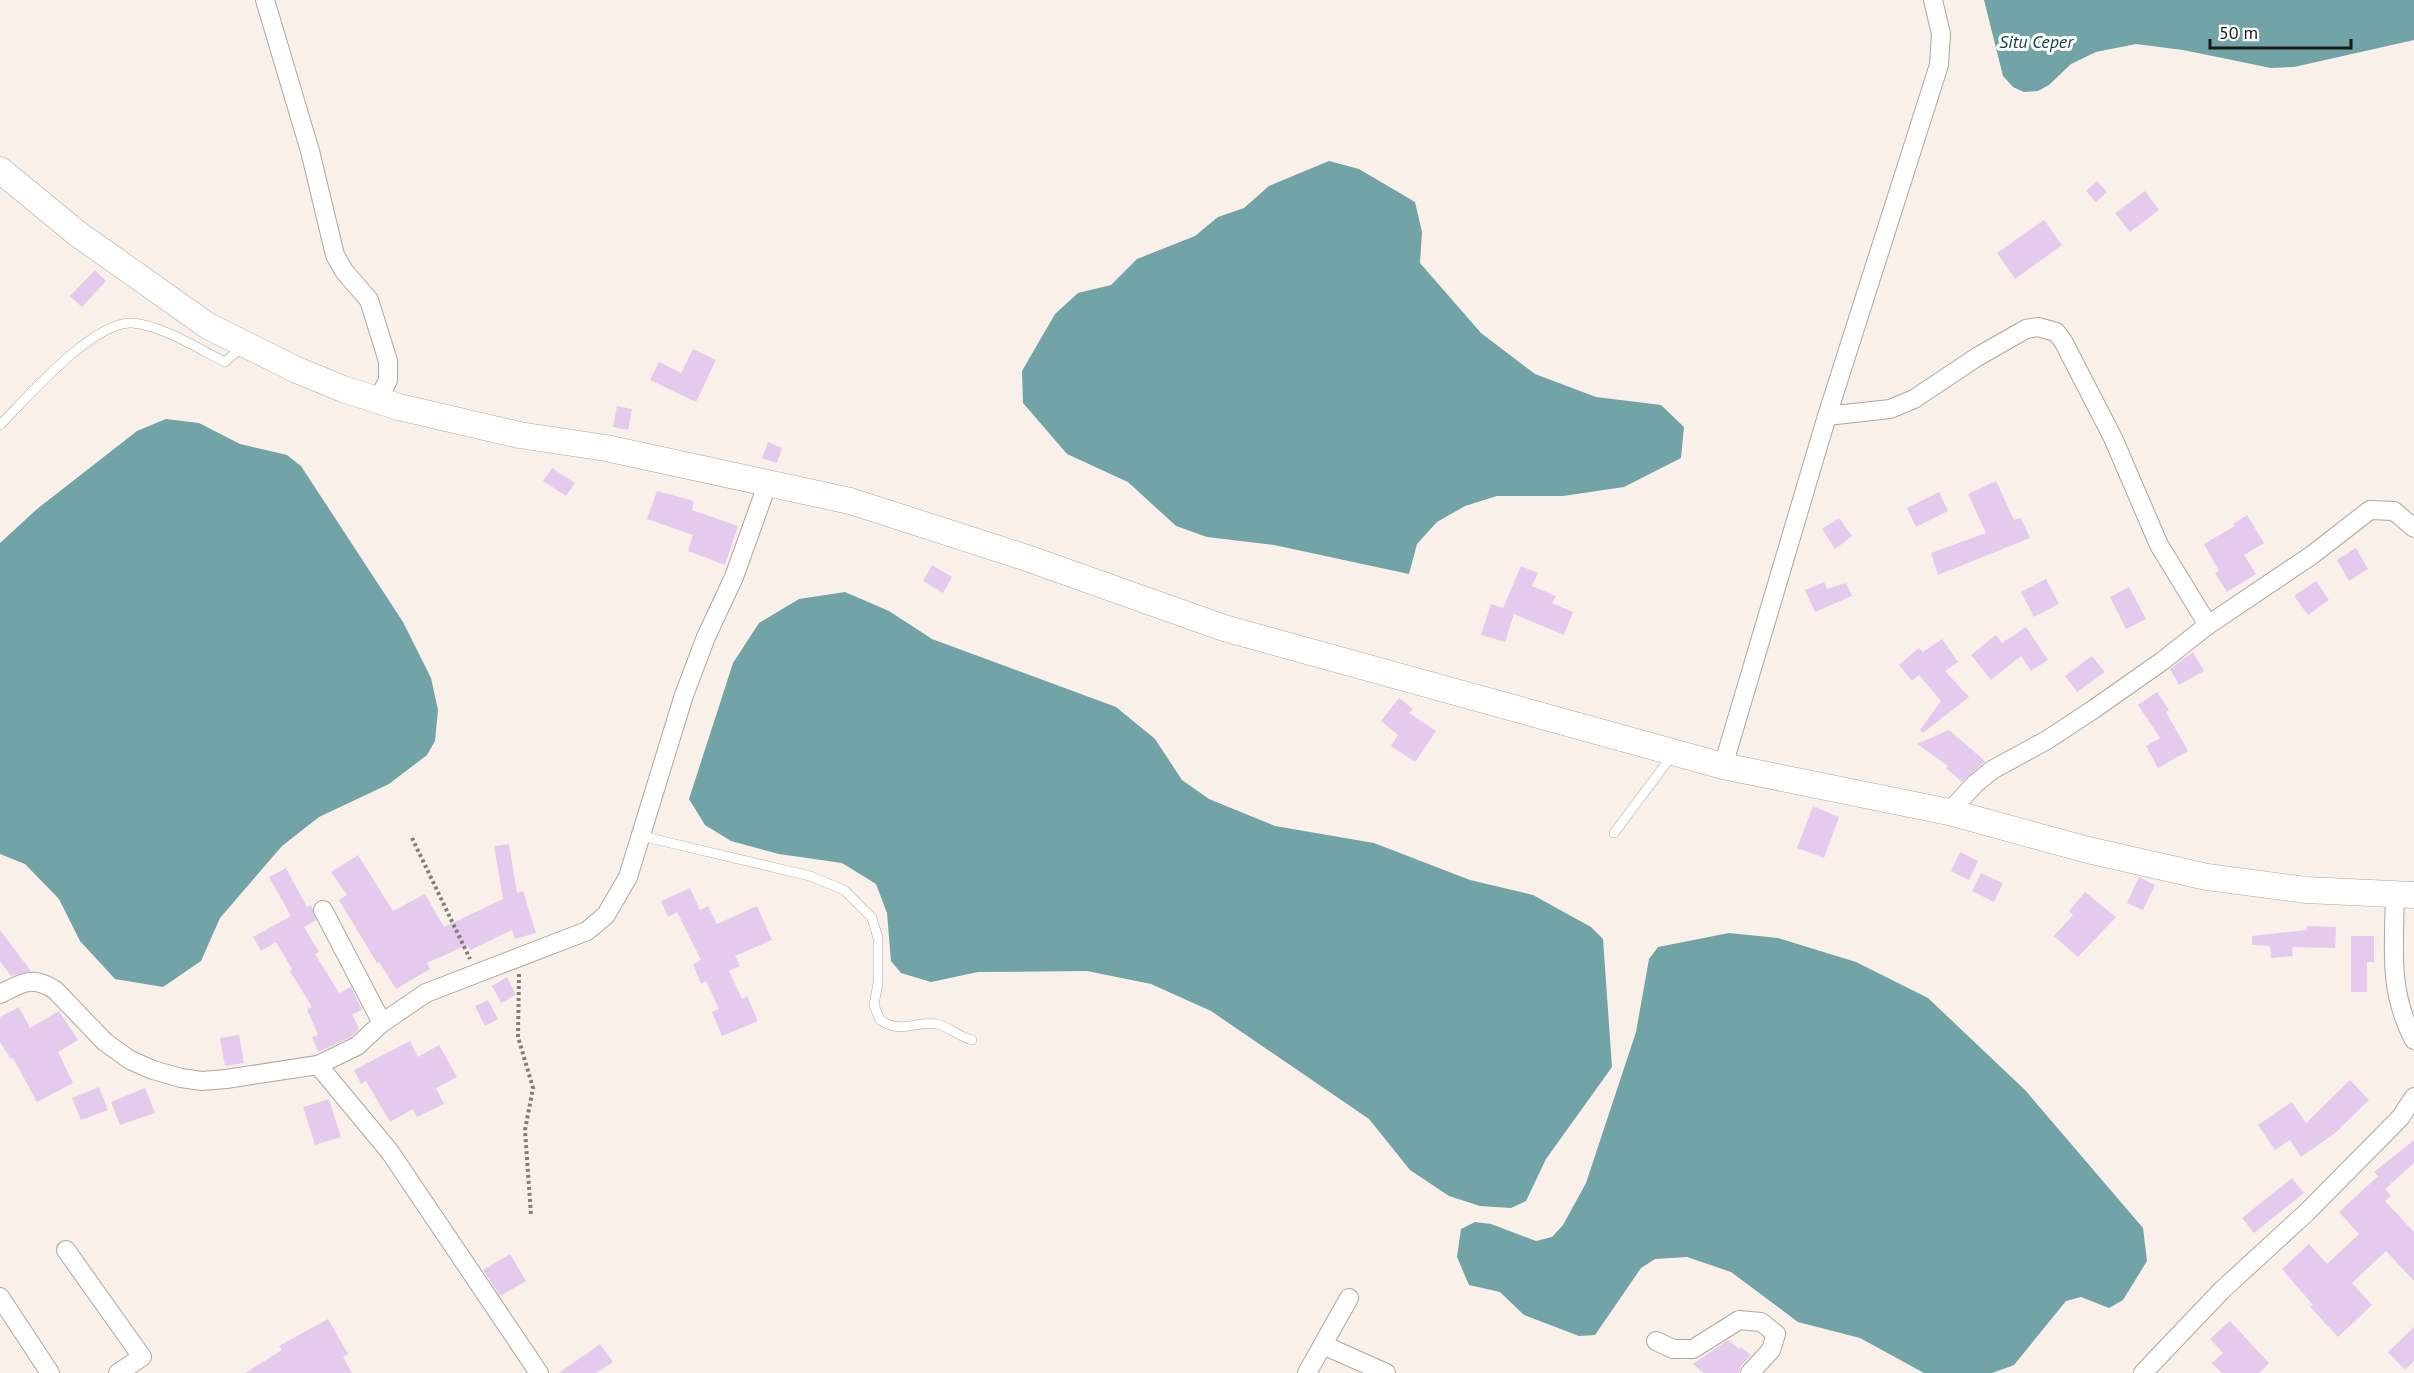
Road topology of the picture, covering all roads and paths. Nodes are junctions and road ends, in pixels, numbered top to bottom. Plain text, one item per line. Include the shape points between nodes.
1 (265, 0) edge
2 (1933, 0) edge
3 (0, 170) edge
4 (244, 344) junction
5 (378, 400) junction
6 (1827, 416) junction
7 (0, 425) edge
8 (767, 485) junction
9 (2414, 528) edge
10 (2208, 625) junction
11 (1674, 752) junction
12 (1723, 766) junction
13 (1948, 812) junction
14 (1614, 833) dead end
15 (641, 836) junction
16 (412, 838) dead end
17 (2404, 895) edge
18 (323, 910) dead end
19 (519, 959) junction
20 (477, 973) junction
21 (0, 994) edge
22 (382, 1023) junction
23 (972, 1040) dead end
24 (2414, 1040) edge
25 (318, 1065) junction
26 (2414, 1097) edge
27 (531, 1215) dead end
28 (66, 1250) dead end
29 (0, 1297) edge
30 (1349, 1298) dead end
31 (1656, 1341) dead end
32 (1323, 1345) junction
33 (50, 1373) edge
34 (118, 1373) edge
35 (539, 1373) edge
36 (1307, 1373) edge
37 (1386, 1373) edge
38 (1750, 1373) edge
39 (2143, 1373) edge

1 - 5 street via 310,151 335,255 369,300 388,361 388,380
2 - 6 street via 1941,34 1939,66
3 - 4 street via 78,234 152,287 208,326
4 - 5 street via 297,370
4 - 7 lane via 225,362 170,334 131,323 105,330 70,356
5 - 8 street via 519,435 606,448
6 - 10 street via 1890,409 1914,399 2026,329 2038,327 2056,332 2113,438 2159,545
6 - 12 street
8 - 11 street via 850,501 1224,628
8 - 15 street via 734,577 684,695
9 - 10 street via 2394,511 2370,510 2312,555
10 - 13 street via 2094,709 1992,770
11 - 12 street
11 - 14 lane
12 - 13 street
13 - 17 street via 2207,877 2306,890
15 - 19 street via 628,877 606,915 587,931
15 - 23 lane via 810,876 844,890 872,918 878,938 874,1005 880,1020 895,1028 936,1024
16 - 20 path
17 - 24 street via 2394,982
18 - 22 street
19 - 20 street
19 - 27 path via 518,1037 532,1088 525,1130
20 - 22 street via 426,993
21 - 25 street via 24,982 45,983 105,1042 130,1060 182,1078 226,1079
22 - 25 street via 357,1046
25 - 35 street via 390,1152
26 - 39 street via 2400,1118 2306,1214 2222,1290
28 - 34 street via 142,1357
29 - 33 street
30 - 32 street
31 - 38 street via 1673,1349 1693,1349 1739,1320 1761,1322 1776,1334 1771,1350
32 - 36 street
32 - 37 street

